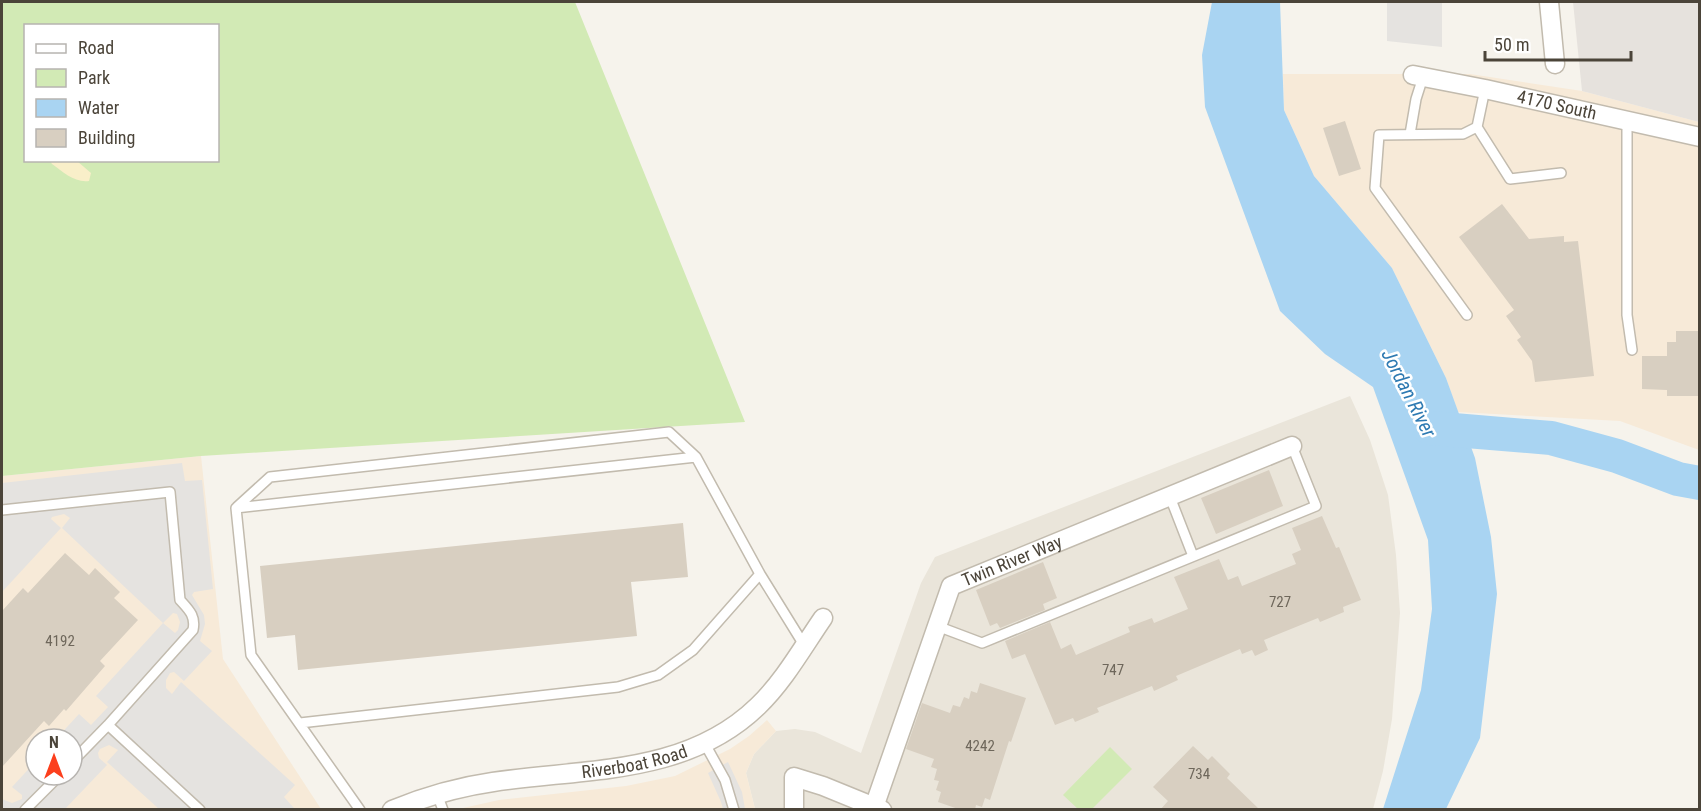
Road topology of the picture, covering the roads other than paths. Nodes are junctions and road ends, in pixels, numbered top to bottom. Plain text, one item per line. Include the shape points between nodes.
1 (1549, 2) edge
2 (1555, 64) dead end
3 (1418, 76) joint
4 (1485, 89) junction
5 (1627, 120) junction
6 (1477, 127) junction
7 (1410, 134) junction
8 (1700, 137) edge
9 (1561, 173) dead end
10 (1467, 315) dead end
11 (1632, 350) dead end
12 (1292, 446) joint
13 (696, 457) junction
14 (1170, 497) junction
15 (236, 508) junction
16 (2, 510) edge
17 (1193, 556) junction
18 (760, 574) junction
19 (823, 618) dead end
20 (937, 626) junction
21 (804, 645) junction
22 (300, 723) junction
23 (108, 725) junction
24 (705, 744) junction
25 (84, 750) edge
26 (48, 787) edge
27 (440, 802) edge
28 (877, 809) edge
29 (25, 810) edge
30 (200, 810) edge
31 (360, 810) edge
32 (392, 810) edge
33 (734, 810) edge
34 (794, 810) edge

1 - 2 street
3 - 4 street, 4170 South
3 - 7 lane
4 - 5 street, 4170 South
4 - 6 lane
5 - 8 street, 4170 South
5 - 11 lane via 1627,315
6 - 7 lane via 1463,134
6 - 9 lane via 1510,179
7 - 10 lane via 1379,135 1375,188
12 - 14 street, Twin River Way
12 - 17 lane via 1316,506
13 - 15 lane
13 - 15 lane via 669,432 270,477
13 - 18 lane
14 - 17 lane
14 - 20 street, Twin River Way via 951,586
15 - 22 lane via 251,654
16 - 23 lane via 170,492 180,600 191,611 193,630
17 - 20 lane via 982,643
18 - 21 lane
18 - 22 lane via 693,650 658,675 618,687
19 - 21 street, Riverboat Road
20 - 28 street, Twin River Way
21 - 24 street, Riverboat Road via 758,706
22 - 31 lane
23 - 25 lane
23 - 30 lane
24 - 27 street, Riverboat Road via 656,761 492,782
24 - 33 lane via 725,780
26 - 29 lane
27 - 32 street, Riverboat Road
28 - 34 street via 794,777

